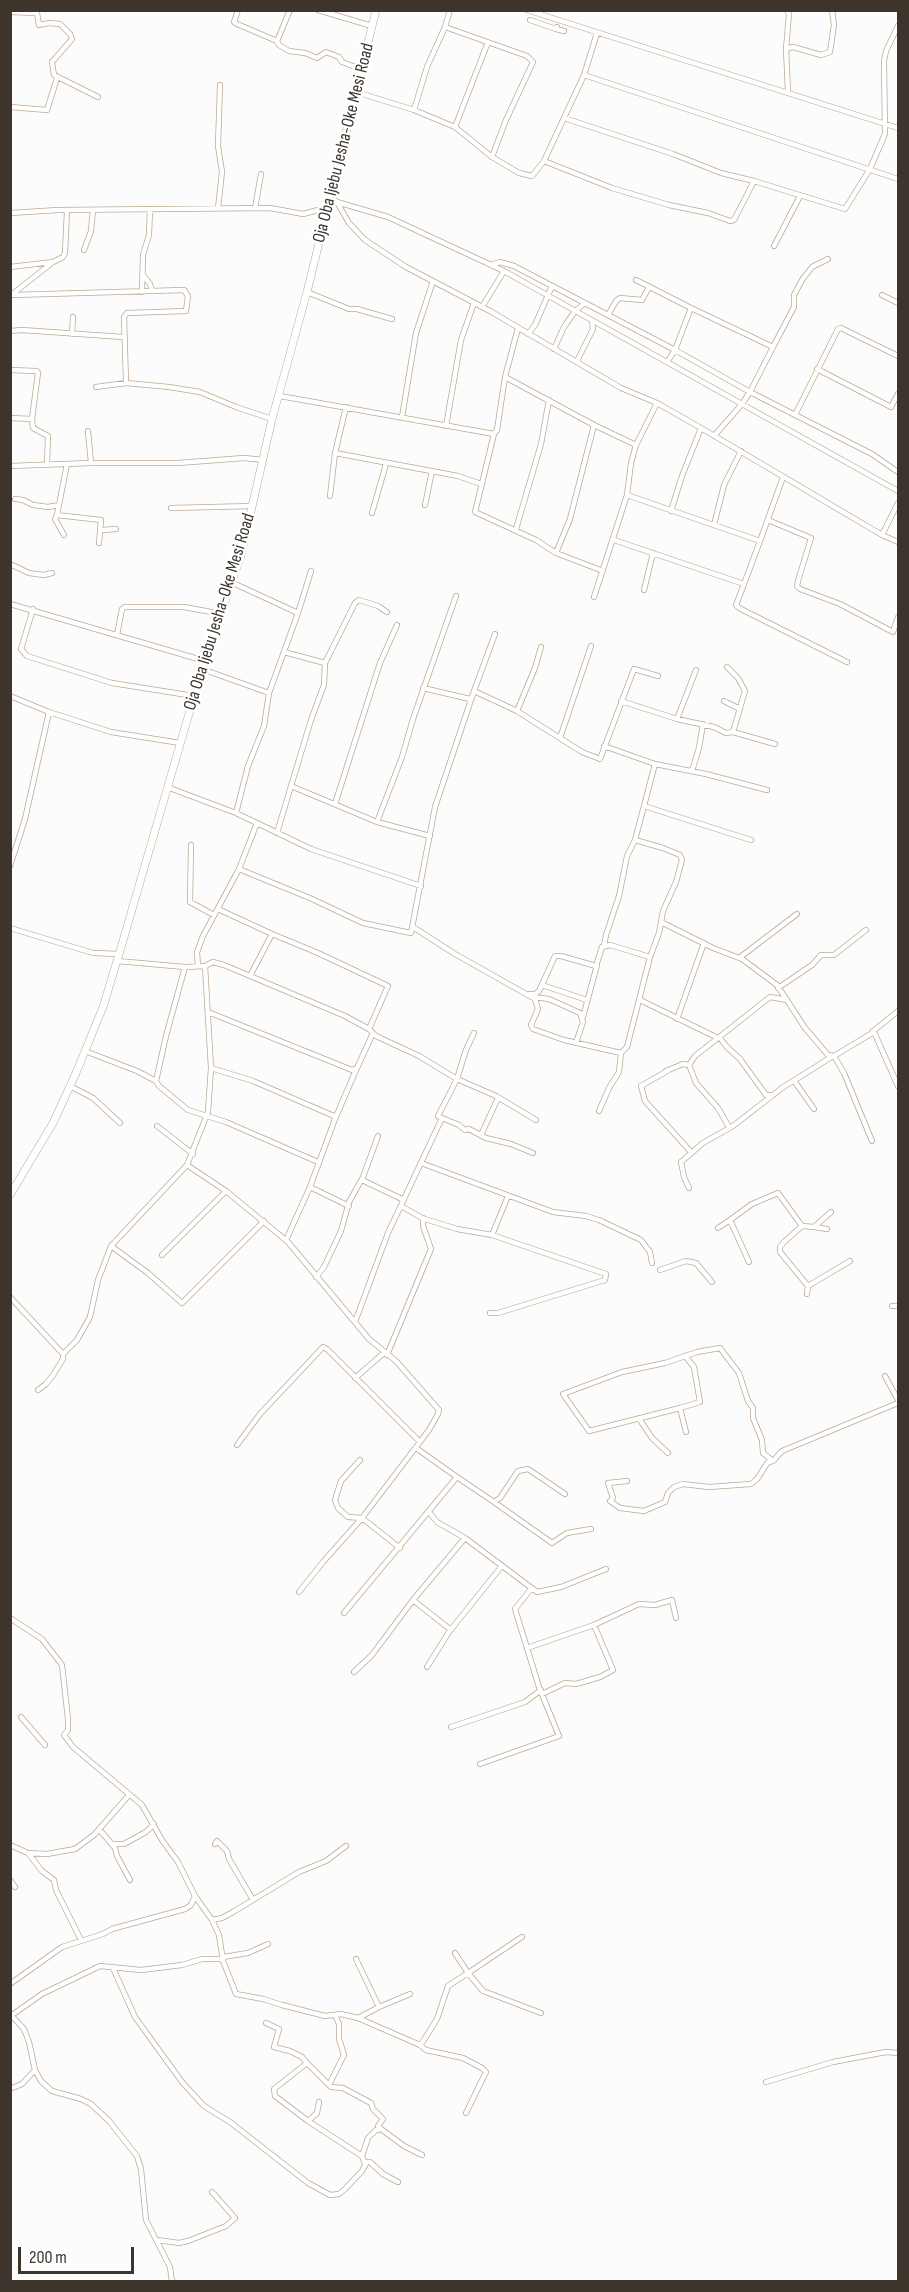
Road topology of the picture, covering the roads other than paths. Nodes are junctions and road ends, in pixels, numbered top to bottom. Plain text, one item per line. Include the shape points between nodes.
1 (238, 10) edge
2 (290, 10) edge
3 (318, 10) edge
4 (376, 10) edge
5 (450, 10) edge
6 (527, 10) edge
7 (787, 10) edge
8 (832, 10) edge
9 (10, 12) edge
10 (530, 20) dead end
11 (558, 21) junction
12 (372, 26) junction
13 (898, 26) edge
14 (445, 27) junction
15 (556, 29) junction
16 (564, 31) dead end
17 (597, 33) junction
18 (277, 41) junction
19 (488, 42) junction
20 (890, 42) junction
21 (898, 45) edge
22 (786, 49) junction
23 (362, 69) junction
24 (584, 75) junction
25 (57, 78) junction
26 (220, 85) dead end
27 (356, 92) junction
28 (788, 92) junction
29 (98, 97) dead end
30 (10, 106) edge
31 (414, 110) junction
32 (564, 118) junction
33 (883, 124) junction
34 (455, 127) junction
35 (898, 128) edge
36 (492, 157) junction
37 (544, 160) junction
38 (870, 169) junction
39 (261, 174) dead end
40 (898, 179) edge
41 (754, 181) junction
42 (800, 196) junction
43 (331, 197) junction
44 (338, 202) junction
45 (328, 207) junction
46 (218, 208) junction
47 (255, 208) junction
48 (150, 209) junction
49 (93, 210) junction
50 (67, 211) junction
51 (10, 213) edge
52 (774, 246) dead end
53 (84, 250) dead end
54 (828, 259) dead end
55 (53, 262) junction
56 (491, 265) junction
57 (10, 267) edge
58 (504, 271) junction
59 (142, 275) junction
60 (636, 280) dead end
61 (433, 281) junction
62 (552, 286) junction
63 (649, 287) junction
64 (152, 291) junction
65 (142, 292) junction
66 (307, 292) junction
67 (12, 296) edge
68 (547, 296) junction
69 (882, 296) dead end
70 (474, 303) junction
71 (585, 303) junction
72 (898, 303) edge
73 (482, 307) junction
74 (691, 308) junction
75 (575, 311) junction
76 (608, 315) junction
77 (73, 317) dead end
78 (392, 319) dead end
79 (592, 321) junction
80 (518, 328) junction
81 (10, 332) edge
82 (72, 334) junction
83 (528, 334) junction
84 (123, 337) junction
85 (773, 347) junction
86 (554, 349) junction
87 (675, 350) junction
88 (898, 356) edge
89 (577, 361) junction
90 (667, 362) junction
91 (817, 369) junction
92 (10, 370) edge
93 (505, 377) junction
94 (126, 383) junction
95 (96, 387) dead end
96 (750, 392) junction
97 (898, 394) edge
98 (280, 396) junction
99 (549, 400) junction
100 (657, 403) junction
101 (742, 404) junction
102 (346, 407) junction
103 (795, 415) junction
104 (402, 417) junction
105 (10, 418) edge
106 (32, 419) junction
107 (272, 419) junction
108 (594, 425) junction
109 (446, 426) junction
110 (701, 428) junction
111 (87, 431) dead end
112 (494, 434) junction
113 (714, 436) junction
114 (636, 445) junction
115 (741, 451) junction
116 (335, 453) junction
117 (264, 460) junction
118 (91, 463) junction
119 (47, 464) junction
120 (68, 464) junction
121 (386, 464) junction
122 (10, 466) edge
123 (432, 471) junction
124 (898, 472) edge
125 (783, 477) junction
126 (481, 484) junction
127 (898, 491) edge
128 (627, 495) junction
129 (330, 496) dead end
130 (15, 499) dead end
131 (898, 503) edge
132 (59, 505) junction
133 (425, 505) dead end
134 (253, 506) junction
135 (171, 508) dead end
136 (671, 511) junction
137 (372, 513) dead end
138 (57, 515) junction
139 (768, 520) junction
140 (714, 525) junction
141 (117, 529) dead end
142 (516, 529) junction
143 (102, 530) junction
144 (64, 535) dead end
145 (882, 535) junction
146 (614, 540) junction
147 (760, 541) junction
148 (898, 542) edge
149 (99, 543) dead end
150 (556, 553) junction
151 (653, 553) junction
152 (10, 564) edge
153 (311, 571) dead end
154 (603, 571) junction
155 (52, 573) dead end
156 (232, 584) junction
157 (744, 584) junction
158 (644, 590) dead end
159 (456, 596) dead end
160 (594, 597) dead end
161 (10, 604) edge
162 (33, 609) junction
163 (387, 612) dead end
164 (298, 613) junction
165 (222, 614) junction
166 (898, 617) edge
167 (397, 625) dead end
168 (495, 634) dead end
169 (117, 635) junction
170 (591, 646) dead end
171 (541, 647) dead end
172 (284, 652) junction
173 (205, 661) junction
174 (847, 662) dead end
175 (325, 663) junction
176 (727, 667) dead end
177 (202, 669) junction
178 (696, 670) dead end
179 (658, 676) dead end
180 (423, 688) junction
181 (474, 691) junction
182 (269, 693) junction
183 (10, 696) edge
184 (194, 696) junction
185 (470, 699) junction
186 (621, 701) junction
187 (724, 701) dead end
188 (740, 709) junction
189 (517, 711) junction
190 (49, 712) junction
191 (677, 719) junction
192 (703, 724) junction
193 (733, 732) junction
194 (560, 738) junction
195 (180, 743) junction
196 (775, 744) dead end
197 (604, 746) junction
198 (655, 764) junction
199 (692, 771) junction
200 (291, 786) junction
201 (166, 787) junction
202 (767, 790) dead end
203 (335, 804) junction
204 (644, 806) junction
205 (236, 813) junction
206 (377, 822) junction
207 (257, 824) junction
208 (277, 833) junction
209 (430, 836) junction
210 (635, 840) junction
211 (752, 840) dead end
212 (191, 845) dead end
213 (10, 866) edge
214 (239, 869) junction
215 (421, 886) junction
216 (218, 909) junction
217 (797, 914) dead end
218 (214, 915) junction
219 (660, 922) junction
220 (413, 927) junction
221 (10, 928) edge
222 (866, 930) dead end
223 (272, 934) junction
224 (704, 944) junction
225 (604, 946) junction
226 (650, 957) junction
227 (118, 958) junction
228 (739, 958) junction
229 (597, 965) junction
230 (198, 966) junction
231 (205, 966) junction
232 (185, 967) junction
233 (250, 976) junction
234 (542, 985) junction
235 (777, 987) junction
236 (530, 995) junction
237 (770, 997) junction
238 (587, 1000) junction
239 (640, 1000) junction
240 (786, 1000) junction
241 (898, 1011) edge
242 (208, 1012) junction
243 (677, 1019) junction
244 (583, 1021) junction
245 (369, 1029) junction
246 (474, 1033) dead end
247 (871, 1033) junction
248 (373, 1034) junction
249 (719, 1038) junction
250 (576, 1042) junction
251 (84, 1051) junction
252 (621, 1053) junction
253 (834, 1056) junction
254 (689, 1065) junction
255 (211, 1068) junction
256 (356, 1070) junction
257 (457, 1079) junction
258 (156, 1081) junction
259 (795, 1082) junction
260 (70, 1086) junction
261 (898, 1086) edge
262 (776, 1095) junction
263 (504, 1100) junction
264 (814, 1109) dead end
265 (599, 1111) dead end
266 (207, 1116) junction
267 (442, 1118) junction
268 (335, 1119) junction
269 (536, 1120) dead end
270 (120, 1123) dead end
271 (157, 1126) dead end
272 (729, 1127) junction
273 (481, 1135) junction
274 (378, 1136) dead end
275 (872, 1141) dead end
276 (692, 1152) junction
277 (533, 1154) dead end
278 (193, 1155) junction
279 (318, 1162) junction
280 (421, 1163) junction
281 (187, 1165) junction
282 (362, 1180) junction
283 (310, 1187) junction
284 (689, 1188) dead end
285 (226, 1191) junction
286 (10, 1195) edge
287 (508, 1196) junction
288 (404, 1200) junction
289 (350, 1206) junction
290 (401, 1206) junction
291 (831, 1212) dead end
292 (423, 1218) junction
293 (730, 1220) junction
294 (264, 1221) junction
295 (802, 1226) junction
296 (814, 1227) junction
297 (718, 1228) dead end
298 (828, 1229) dead end
299 (492, 1235) junction
300 (286, 1240) junction
301 (111, 1246) junction
302 (162, 1254) dead end
303 (749, 1262) dead end
304 (850, 1262) dead end
305 (652, 1263) dead end
306 (660, 1270) dead end
307 (316, 1277) junction
308 (712, 1282) dead end
309 (808, 1286) junction
310 (807, 1294) dead end
311 (10, 1297) edge
312 (490, 1313) dead end
313 (356, 1322) junction
314 (63, 1354) junction
315 (386, 1354) junction
316 (685, 1356) junction
317 (885, 1376) dead end
318 (355, 1378) junction
319 (38, 1390) dead end
320 (898, 1402) edge
321 (680, 1408) junction
322 (640, 1420) junction
323 (686, 1432) dead end
324 (420, 1442) junction
325 (237, 1445) dead end
326 (416, 1448) junction
327 (668, 1453) dead end
328 (360, 1460) dead end
329 (773, 1461) junction
330 (457, 1477) junction
331 (627, 1481) dead end
332 (565, 1494) dead end
333 (494, 1502) junction
334 (429, 1512) junction
335 (362, 1518) junction
336 (591, 1529) dead end
337 (465, 1538) junction
338 (400, 1548) junction
339 (501, 1567) junction
340 (606, 1569) dead end
341 (531, 1589) junction
342 (299, 1592) dead end
343 (413, 1600) junction
344 (344, 1613) dead end
345 (10, 1618) edge
346 (676, 1618) dead end
347 (594, 1625) junction
348 (451, 1630) junction
349 (527, 1648) junction
350 (427, 1667) dead end
351 (354, 1672) dead end
352 (541, 1692) junction
353 (21, 1717) dead end
354 (451, 1727) dead end
355 (45, 1744) dead end
356 (480, 1764) dead end
357 (129, 1795) junction
358 (154, 1824) junction
359 (99, 1829) junction
360 (113, 1844) junction
361 (215, 1844) dead end
362 (10, 1845) edge
363 (346, 1846) dead end
364 (28, 1853) junction
365 (10, 1880) edge
366 (130, 1880) dead end
367 (15, 1887) dead end
368 (195, 1896) junction
369 (253, 1900) junction
370 (212, 1920) junction
371 (522, 1937) dead end
372 (81, 1940) junction
373 (268, 1944) dead end
374 (455, 1953) dead end
375 (223, 1959) junction
376 (356, 1959) dead end
377 (113, 1968) junction
378 (468, 1973) junction
379 (10, 1984) edge
380 (410, 1994) dead end
381 (379, 2007) junction
382 (542, 2013) dead end
383 (11, 2015) edge
384 (335, 2015) junction
385 (358, 2018) junction
386 (266, 2023) dead end
387 (420, 2044) junction
388 (898, 2053) edge
389 (307, 2063) junction
390 (35, 2070) junction
391 (766, 2082) dead end
392 (329, 2085) junction
393 (10, 2089) edge
394 (319, 2102) dead end
395 (466, 2113) dead end
396 (308, 2121) junction
397 (381, 2129) junction
398 (422, 2155) dead end
399 (362, 2156) junction
400 (365, 2164) junction
401 (398, 2182) dead end
402 (212, 2192) dead end
403 (157, 2240) junction
404 (172, 2282) edge

1 - 18 street via 234,22
2 - 18 street
3 - 12 street
4 - 12 main road, Oja Oba Ijebu Jesha-Oke Mesi Road
5 - 14 street
6 - 11 street
7 - 22 street
8 - 22 street via 830,52 821,55 793,46
9 - 25 street via 35,12 39,26 54,22 70,34 70,43 52,62
10 - 15 street
11 - 15 street
11 - 17 street
12 - 23 main road, Oja Oba Ijebu Jesha-Oke Mesi Road
13 - 20 street
14 - 19 street
14 - 31 street
15 - 16 street
17 - 24 street
17 - 28 street
18 - 23 street via 289,51 317,58 326,52
19 - 34 street
19 - 36 street via 527,56 532,62
20 - 21 street
20 - 33 street via 884,61
22 - 28 street
23 - 27 main road, Oja Oba Ijebu Jesha-Oke Mesi Road
24 - 32 street
24 - 38 street
25 - 29 street
25 - 30 street via 47,110
26 - 46 street via 218,146 222,172
27 - 31 street
27 - 43 main road, Oja Oba Ijebu Jesha-Oke Mesi Road
28 - 33 street
31 - 34 street
32 - 37 street
32 - 41 street
33 - 35 street
33 - 38 street via 885,134
34 - 36 street
36 - 37 street via 529,176 535,174
37 - 41 street via 612,188 730,221
38 - 40 street
38 - 42 street via 845,209
39 - 47 street
41 - 42 street
42 - 52 street
43 - 44 street
43 - 45 main road, Oja Oba Ijebu Jesha-Oke Mesi Road
44 - 56 street via 388,217
44 - 61 street via 365,240
45 - 47 street via 303,213
45 - 66 main road, Oja Oba Ijebu Jesha-Oke Mesi Road
46 - 47 street
46 - 48 street
48 - 49 street
48 - 59 street
49 - 50 street
49 - 53 street
50 - 51 street
50 - 55 street via 65,254
54 - 85 street via 812,267 802,280 794,295 794,307
55 - 57 street
55 - 67 street
56 - 58 street
56 - 62 street via 508,264
58 - 68 street
58 - 73 street
59 - 64 street
59 - 65 street
60 - 63 street
61 - 70 street
61 - 104 street via 416,333
62 - 68 street
62 - 71 street
63 - 74 street
63 - 76 street via 639,302 623,298 616,301
64 - 65 street
64 - 84 street via 183,290 188,296 188,309 127,313
65 - 67 street
66 - 78 street via 349,309
66 - 98 main road, Oja Oba Ijebu Jesha-Oke Mesi Road
68 - 75 street
68 - 83 street
69 - 72 street
70 - 73 street
70 - 109 street via 461,340
71 - 75 street
71 - 76 street
73 - 80 street
74 - 85 street
74 - 87 street
75 - 79 street
75 - 86 street
76 - 87 street
77 - 82 street
79 - 89 street via 593,329
79 - 90 street
80 - 83 street
80 - 93 street
81 - 82 street
82 - 84 street
83 - 86 street
84 - 94 street
85 - 96 street
86 - 89 street
87 - 90 street
87 - 96 street
88 - 91 street via 841,328 835,332
89 - 100 street via 621,388
90 - 101 street
91 - 97 street via 891,407
91 - 103 street
92 - 106 street via 38,373
93 - 99 street
93 - 112 street
94 - 95 street
94 - 107 street via 200,392
96 - 101 street
96 - 103 street
98 - 102 street
98 - 107 main road, Oja Oba Ijebu Jesha-Oke Mesi Road
99 - 108 street
99 - 142 street via 541,444
100 - 110 street
100 - 114 street
101 - 113 street
101 - 127 street
102 - 104 street
102 - 116 street
103 - 124 street via 872,454
104 - 109 street
105 - 106 street
106 - 119 street via 33,428 48,436
107 - 117 main road, Oja Oba Ijebu Jesha-Oke Mesi Road
108 - 114 street
108 - 150 street via 570,519
109 - 112 street
110 - 113 street
110 - 136 street
111 - 118 street
112 - 126 street
113 - 115 street
114 - 128 street
115 - 125 street
115 - 140 street via 724,485
116 - 121 street
116 - 129 street
117 - 118 street
117 - 134 main road, Oja Oba Ijebu Jesha-Oke Mesi Road
118 - 120 street
119 - 120 street
119 - 122 street
120 - 132 street
121 - 123 street
121 - 137 street
123 - 126 street
123 - 133 street
125 - 139 street
125 - 145 street
126 - 142 street via 475,512
128 - 136 street
128 - 146 street
130 - 132 street via 33,505
131 - 145 street
132 - 138 street
134 - 135 street
134 - 156 main road, Oja Oba Ijebu Jesha-Oke Mesi Road
136 - 140 street
138 - 143 street via 101,520
138 - 144 street via 55,519
139 - 147 street
139 - 166 street via 811,538 798,581 800,589 894,632
140 - 147 street
141 - 143 street
142 - 150 street
143 - 149 street
145 - 148 street
146 - 151 street
146 - 154 street
147 - 157 street
150 - 154 street
151 - 157 street
151 - 158 street
152 - 155 street via 29,573
153 - 164 street
154 - 160 street
156 - 164 street
156 - 165 main road, Oja Oba Ijebu Jesha-Oke Mesi Road
157 - 174 street via 736,606 739,609
159 - 180 street
161 - 162 street
162 - 169 street
162 - 184 street via 21,649 27,656 112,683
163 - 175 street via 357,601
164 - 172 street
165 - 169 street via 184,607 125,607
165 - 173 main road, Oja Oba Ijebu Jesha-Oke Mesi Road
167 - 203 street via 380,663
168 - 181 street
169 - 173 street
170 - 194 street
171 - 189 street
172 - 175 street
172 - 182 street
173 - 177 main road, Oja Oba Ijebu Jesha-Oke Mesi Road
175 - 200 street via 324,685
176 - 188 street via 745,691
177 - 182 street
177 - 184 main road, Oja Oba Ijebu Jesha-Oke Mesi Road
178 - 191 street
179 - 186 street via 634,669
180 - 185 street
180 - 206 street
181 - 185 street
181 - 189 street
182 - 205 street via 264,726
183 - 190 street
184 - 195 main road, Oja Oba Ijebu Jesha-Oke Mesi Road
185 - 209 street via 435,807
186 - 191 street
186 - 197 street
187 - 188 street
188 - 193 street
189 - 194 street
190 - 195 street via 111,732
190 - 213 street via 25,819
191 - 192 street
192 - 193 street
192 - 199 street
193 - 196 street
194 - 197 street via 600,759
195 - 201 main road, Oja Oba Ijebu Jesha-Oke Mesi Road
197 - 198 street
198 - 199 street
198 - 204 street
199 - 202 street
200 - 203 street
200 - 208 street
201 - 205 street
201 - 227 main road, Oja Oba Ijebu Jesha-Oke Mesi Road
203 - 206 street
204 - 210 street
204 - 211 street
205 - 207 street
206 - 209 street
207 - 208 street
207 - 214 street
208 - 215 street via 347,862
209 - 215 street
210 - 219 street via 655,844 682,858
210 - 225 street via 627,856
212 - 218 street via 190,902
214 - 216 street
214 - 220 street via 363,923 411,933
215 - 220 street
216 - 218 street
216 - 223 street
217 - 228 street
218 - 230 street via 197,952
219 - 224 street
219 - 226 street
220 - 236 street
221 - 227 street
222 - 235 street via 834,955 822,955
223 - 233 street
223 - 245 street via 388,986
224 - 228 street
224 - 243 street
225 - 226 street
225 - 229 street
226 - 239 street
227 - 232 street
227 - 251 main road, Oja Oba Ijebu Jesha-Oke Mesi Road
228 - 235 street
229 - 234 street via 555,956
229 - 238 street
230 - 231 street
230 - 232 street
231 - 233 street via 218,963
231 - 242 street
232 - 258 street
233 - 245 street
234 - 236 street
234 - 238 street
235 - 237 street
235 - 240 street
236 - 244 street via 575,1010
236 - 250 street via 538,1006 533,1029
237 - 240 street
237 - 249 street
238 - 244 street
239 - 243 street
239 - 252 street via 626,1050
240 - 253 street via 828,1055
241 - 247 street
242 - 255 street
242 - 256 street
243 - 249 street
244 - 250 street
245 - 248 street
246 - 257 street
247 - 253 street
247 - 261 street via 882,1045
248 - 256 street
248 - 257 street
249 - 254 street
249 - 262 street via 766,1095
250 - 252 street
251 - 258 street
251 - 260 main road, Oja Oba Ijebu Jesha-Oke Mesi Road
252 - 265 street via 619,1072
253 - 259 street
253 - 275 street
254 - 272 street via 696,1083
254 - 276 street via 683,1064 641,1086 645,1101
255 - 266 street
255 - 268 street via 254,1081
256 - 268 street
257 - 263 street
257 - 267 street via 438,1116
258 - 266 street via 188,1110
259 - 262 street
259 - 264 street
260 - 270 street via 93,1098
260 - 286 main road, Oja Oba Ijebu Jesha-Oke Mesi Road
262 - 272 street
263 - 269 street
263 - 273 street via 498,1098
266 - 278 street
266 - 279 street
267 - 273 street
267 - 280 street
268 - 279 street
271 - 278 street
272 - 276 street
273 - 277 street
274 - 282 street
276 - 284 street via 681,1162
278 - 281 street
279 - 283 street
280 - 287 street
280 - 288 street
281 - 285 street
281 - 301 street
282 - 288 street
282 - 289 street
283 - 289 street
283 - 300 street
285 - 294 street
285 - 302 street
287 - 299 street
287 - 305 street via 553,1212 599,1220 631,1234 650,1251
288 - 290 street
289 - 307 street
290 - 292 street
290 - 313 street
291 - 296 street
292 - 299 street
292 - 315 street via 430,1249
293 - 295 street via 752,1204 778,1193
293 - 297 street
293 - 303 street
294 - 300 street
294 - 301 street via 182,1303
295 - 296 street
295 - 309 street via 784,1242 780,1252
296 - 298 street
299 - 312 street via 606,1274 605,1280
300 - 307 street
301 - 314 street via 90,1317
304 - 309 street
306 - 308 street via 686,1260 696,1263
307 - 313 street
309 - 310 street
311 - 314 street
313 - 315 street
314 - 319 street via 53,1375
315 - 318 street
315 - 324 street via 439,1410
316 - 321 street via 694,1367 700,1401
316 - 322 street via 622,1372 563,1394 589,1431
316 - 329 street via 720,1348 740,1376 753,1408 763,1453
317 - 320 street
318 - 324 street
318 - 325 street via 322,1347
320 - 329 street via 782,1451
321 - 322 street
321 - 323 street
322 - 327 street
324 - 326 street
326 - 330 street
326 - 335 street
328 - 335 street via 341,1481 335,1500 348,1517
329 - 331 street via 751,1484 674,1486 665,1502 644,1510 620,1508 610,1501 613,1498 608,1483
330 - 333 street
330 - 334 street
332 - 333 street via 524,1469 514,1475
333 - 336 street via 552,1543 567,1533
334 - 337 street via 437,1522
334 - 338 street
335 - 338 street
335 - 342 street
337 - 339 street
337 - 343 street
338 - 344 street
339 - 341 street
339 - 348 street
340 - 341 street via 544,1592
341 - 349 street via 515,1609
343 - 348 street
343 - 351 street via 372,1655
345 - 357 street via 42,1639 62,1665 68,1719 64,1735 74,1750
346 - 347 street via 672,1600 639,1604
347 - 349 street
347 - 352 street via 613,1670
348 - 350 street
349 - 352 street
352 - 354 street via 525,1702
352 - 356 street via 559,1736
353 - 355 street
357 - 358 street via 142,1805
357 - 359 street
358 - 360 street via 124,1844
358 - 368 street
359 - 360 street
359 - 364 street via 75,1849
360 - 366 street
361 - 369 street via 217,1841 227,1851
362 - 364 street
363 - 369 street
364 - 372 street via 54,1880
365 - 367 street
368 - 370 street
368 - 372 street via 184,1909
369 - 370 street
370 - 375 street
371 - 378 street
372 - 379 street via 62,1947
373 - 375 street
374 - 378 street
375 - 377 street via 141,1970
375 - 384 street via 236,1994 325,2016
376 - 381 street
377 - 383 street via 100,1966 42,1994
377 - 400 street via 135,2017 204,2106 330,2195 345,2189
378 - 382 street via 483,1991
378 - 387 street via 448,1986 436,2019
380 - 381 street
381 - 385 street
383 - 390 street via 24,2029
384 - 385 street
384 - 392 street via 344,2055
385 - 387 street
386 - 389 street via 279,2029 274,2047 290,2050
387 - 395 street via 426,2050 463,2058 486,2072
388 - 391 street via 833,2062
389 - 392 street
389 - 396 street via 274,2089 275,2096
390 - 393 street via 22,2084
390 - 403 street via 52,2091 91,2104 131,2147 141,2169 146,2220
392 - 397 street via 371,2103 383,2119 378,2126
394 - 396 street via 317,2113
396 - 399 street
397 - 398 street
397 - 399 street via 368,2138
399 - 400 street
400 - 401 street via 370,2162
402 - 403 street via 235,2218 226,2226 179,2243
403 - 404 street via 170,2267

